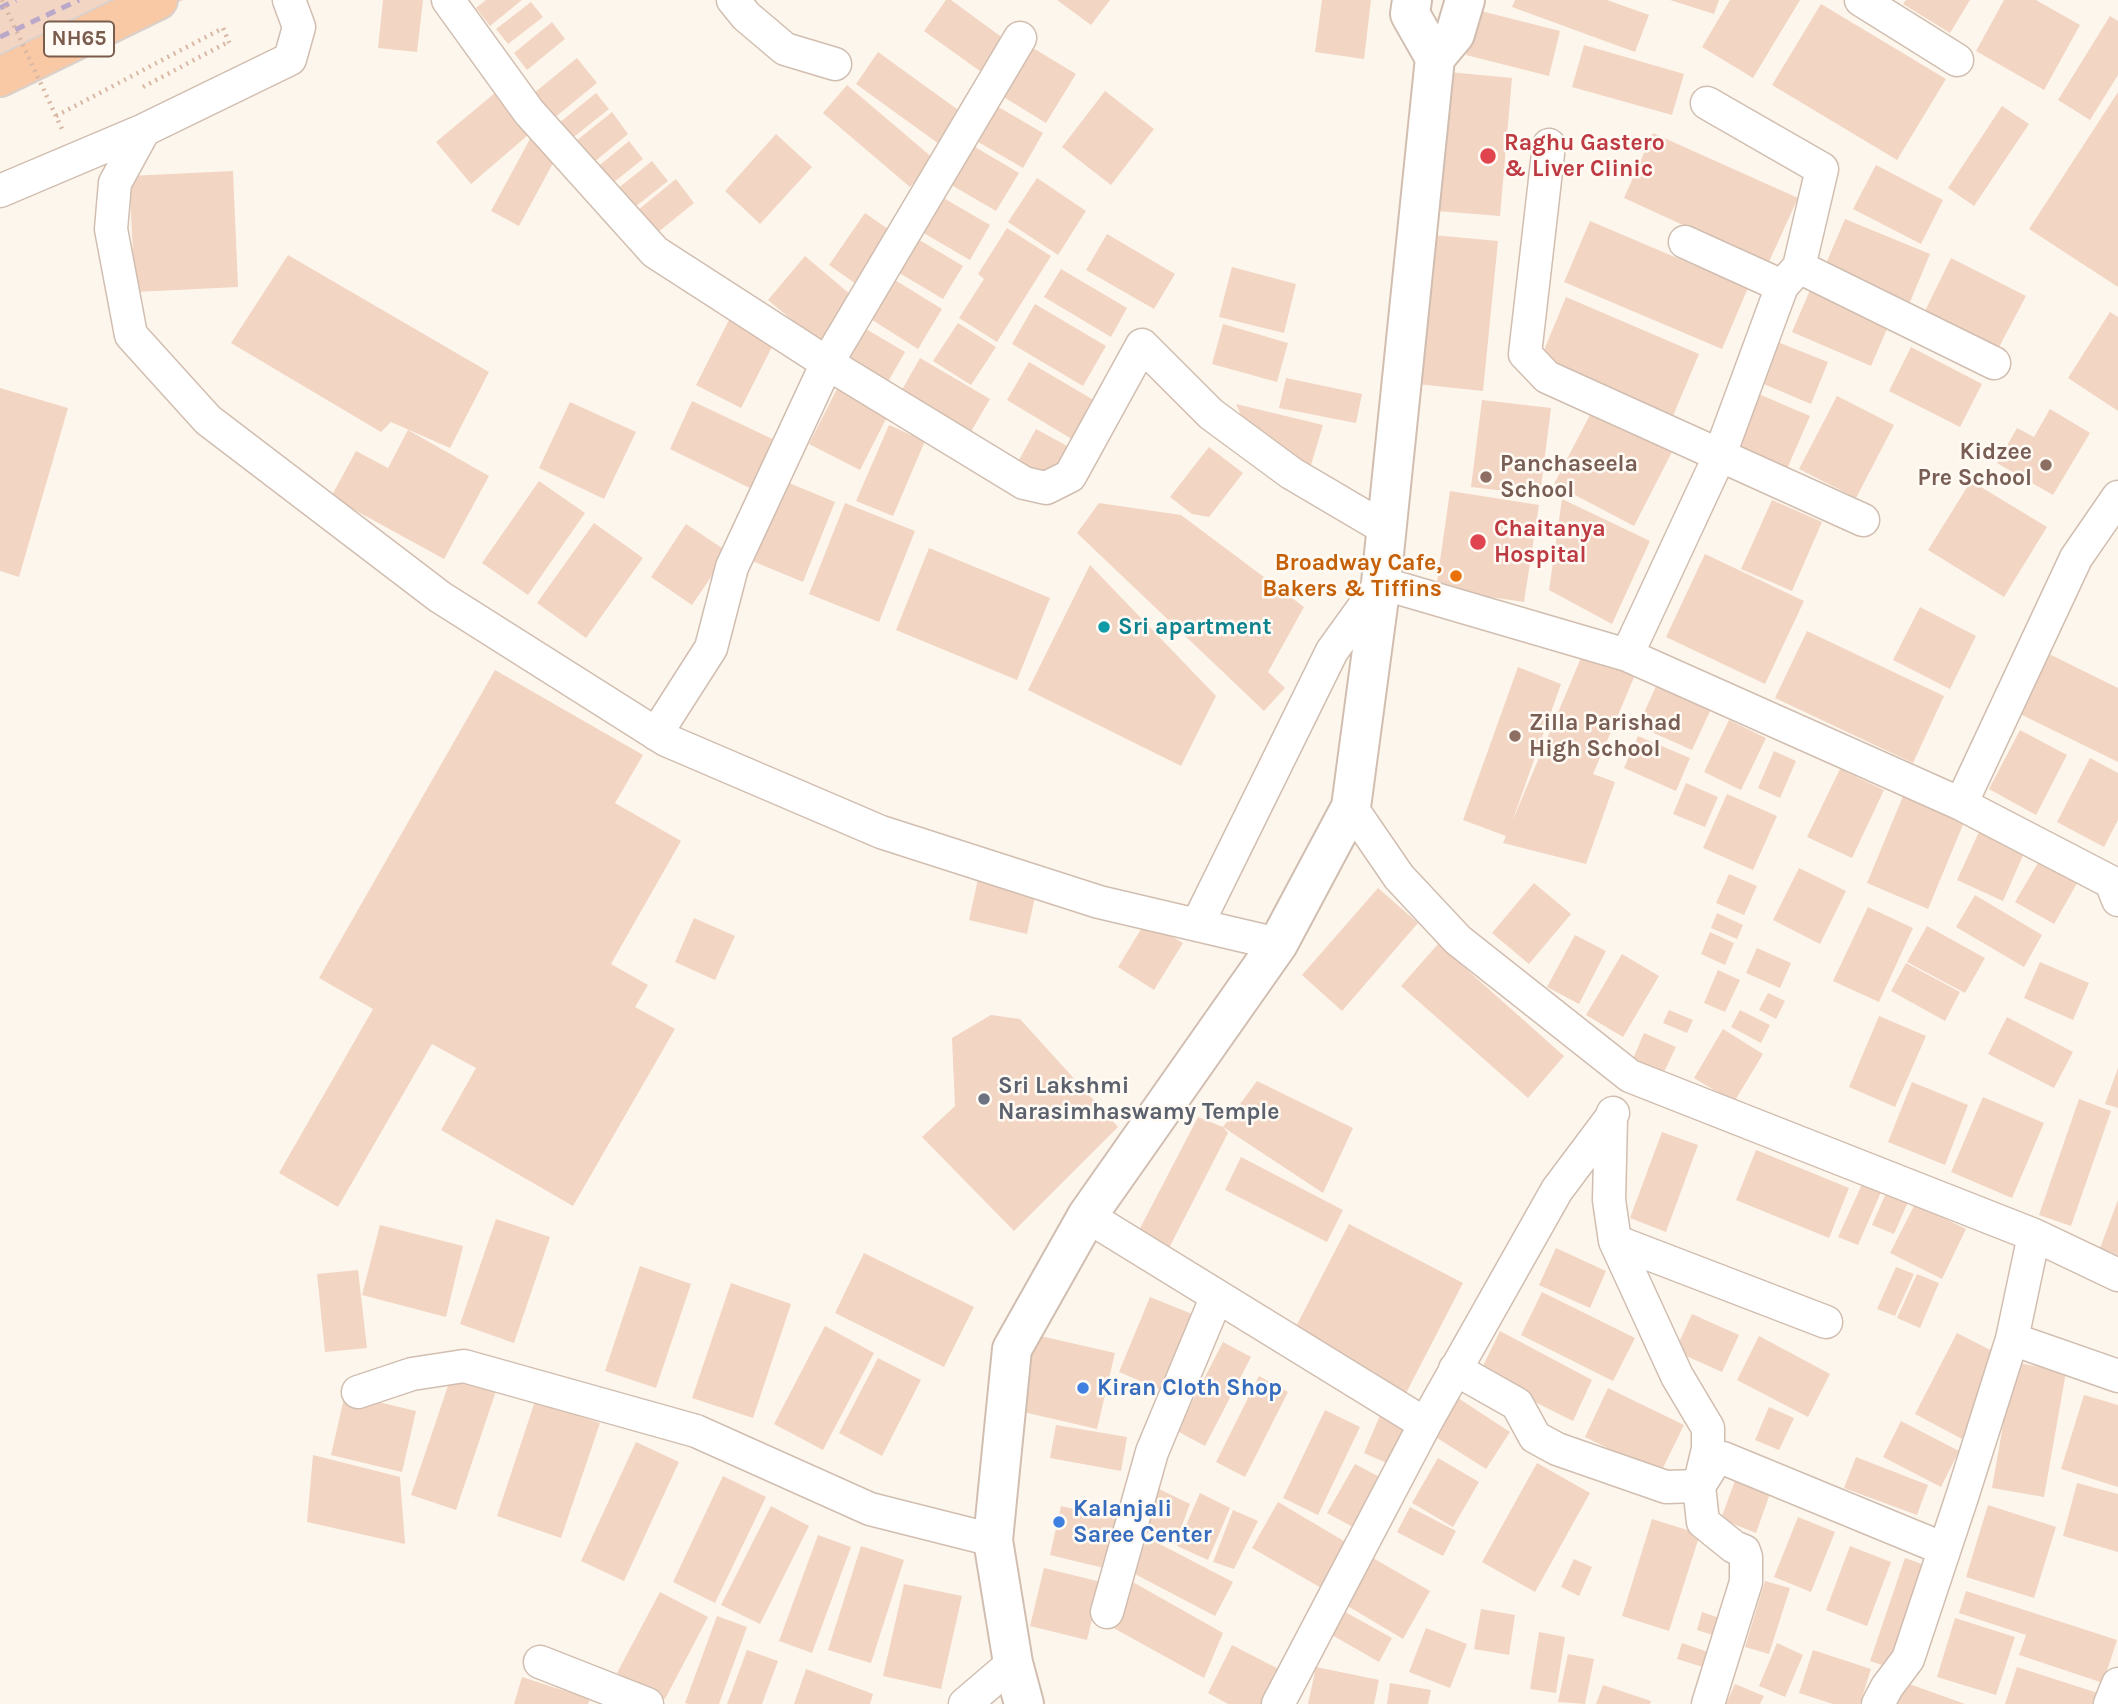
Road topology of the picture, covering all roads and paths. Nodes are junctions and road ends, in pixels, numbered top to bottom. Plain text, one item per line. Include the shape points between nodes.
1 (2, 0) edge
2 (158, 0) edge
3 (289, 0) edge
4 (448, 0) edge
5 (733, 0) edge
6 (1412, 0) edge
7 (1465, 0) edge
8 (1861, 0) edge
9 (223, 28) dead end
10 (1020, 38) dead end
11 (1435, 58) junction
12 (1956, 60) dead end
13 (835, 64) dead end
14 (0, 77) edge
15 (1707, 103) dead end
16 (56, 116) junction
17 (62, 129) dead end
18 (144, 130) junction
19 (1549, 145) dead end
20 (0, 191) edge
21 (1685, 242) dead end
22 (1790, 277) junction
23 (827, 363) junction
24 (1994, 363) dead end
25 (1719, 457) junction
26 (2118, 497) edge
27 (1863, 520) dead end
28 (1387, 529) junction
29 (1381, 583) junction
30 (1627, 655) junction
31 (656, 734) junction
32 (1961, 804) junction
33 (1351, 807) junction
34 (2116, 884) edge
35 (1197, 925) junction
36 (1278, 944) junction
37 (1630, 1076) junction
38 (1611, 1118) junction
39 (1087, 1216) junction
40 (2034, 1234) junction
41 (1615, 1241) junction
42 (2118, 1275) edge
43 (1217, 1296) junction
44 (1826, 1322) dead end
45 (2012, 1339) junction
46 (1455, 1369) junction
47 (2118, 1376) edge
48 (358, 1392) dead end
49 (1425, 1424) junction
50 (1699, 1486) junction
51 (993, 1539) junction
52 (1944, 1549) junction
53 (1107, 1612) dead end
54 (540, 1662) dead end
55 (1013, 1663) junction
56 (2118, 1684) edge
57 (647, 1704) edge
58 (965, 1704) edge
59 (1024, 1704) edge
60 (1278, 1704) edge
61 (1708, 1704) edge
62 (1878, 1704) edge
63 (2110, 1704) edge

1 - 16 path, bridge
2 - 14 highway, NH65
3 - 18 street via 299,27 290,59
4 - 23 street via 529,112 655,252
5 - 13 street via 785,49
6 - 11 street via 1410,14
7 - 11 street via 1455,34
8 - 12 street
9 - 16 path
10 - 23 street
11 - 28 street
15 - 22 street via 1822,169
16 - 17 path, bridge
18 - 20 street
18 - 31 street via 116,183 111,229 131,335 208,420 440,597
19 - 25 street via 1525,354 1547,377
21 - 22 street
22 - 24 street
22 - 25 street
23 - 28 street via 1024,483 1046,488 1070,476 1142,345 1211,414 1292,473
23 - 31 street via 732,566 711,648
25 - 27 street via 1721,454
25 - 30 street
26 - 32 street via 2077,558
28 - 29 street
29 - 30 street
29 - 33 street
29 - 35 street via 1332,651
30 - 32 street
31 - 35 street via 881,832 1099,902
32 - 34 street
33 - 36 street
33 - 37 street via 1399,877 1458,940
35 - 36 street
36 - 39 street
37 - 38 street
37 - 40 street
38 - 41 street via 1609,1200
38 - 46 street via 1557,1190
39 - 43 street
39 - 51 street via 1012,1349
40 - 42 street
40 - 45 street
41 - 44 street
41 - 50 street via 1676,1376 1708,1428
43 - 49 street
43 - 53 street via 1152,1452
45 - 47 street
45 - 52 street
46 - 49 street
46 - 50 street via 1517,1404 1535,1437 1557,1449 1666,1487
48 - 51 street via 412,1374 464,1366 696,1432 870,1509
49 - 60 street
50 - 52 street via 1713,1464 1723,1458
50 - 61 street via 1703,1522 1744,1551 1748,1570
51 - 55 street
52 - 62 street via 1908,1658
54 - 57 street
55 - 58 street
55 - 59 street
56 - 63 street

